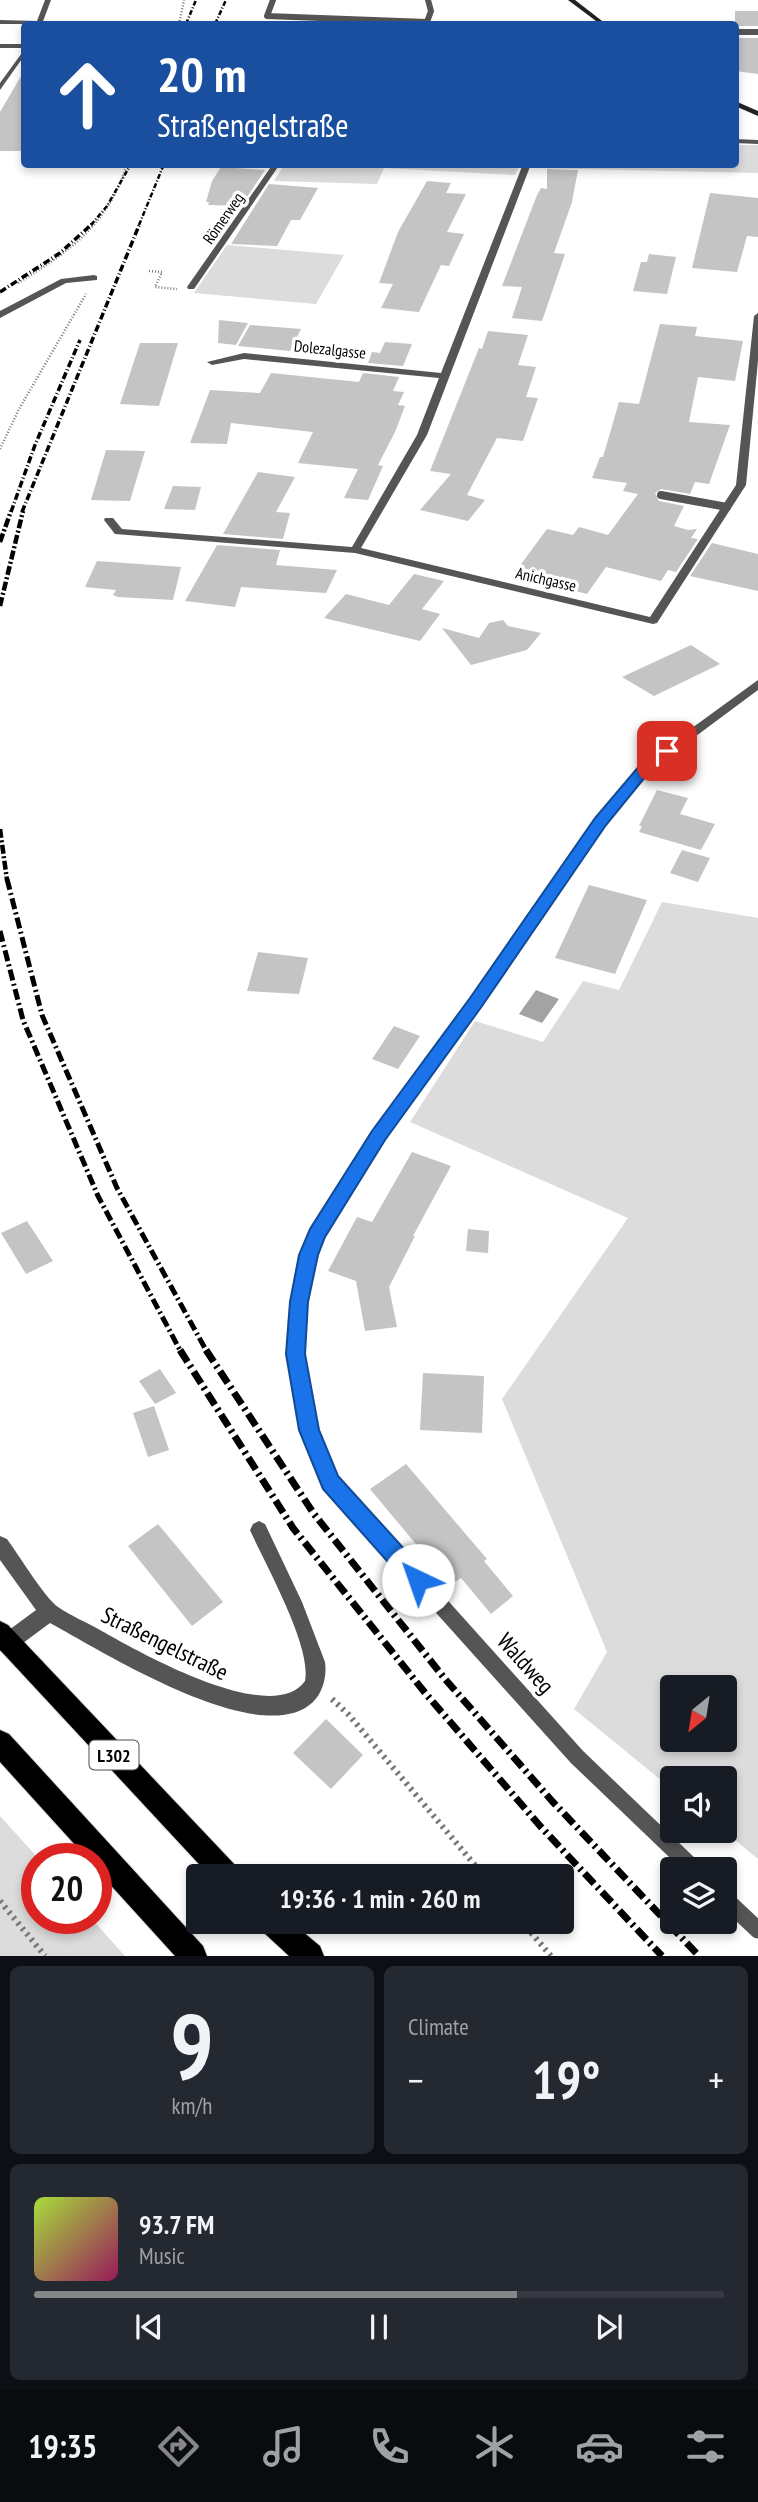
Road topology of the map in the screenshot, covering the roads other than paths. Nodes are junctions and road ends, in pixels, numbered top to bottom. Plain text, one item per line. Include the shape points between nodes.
1 (48, 0) edge
2 (273, 0) edge
3 (428, 0) edge
4 (571, 0) edge
5 (40, 21) edge
6 (400, 21) edge
7 (427, 21) edge
8 (599, 21) edge
9 (0, 22) edge
10 (21, 23) edge
11 (758, 32) edge
12 (739, 33) edge
13 (0, 46) edge
14 (21, 46) edge
15 (21, 56) edge
16 (1, 86) edge
17 (739, 105) edge
18 (758, 114) edge
19 (739, 142) edge
20 (758, 142) edge
21 (274, 168) edge
22 (525, 168) edge
23 (94, 278) road end
24 (191, 287) road end
25 (0, 315) edge
26 (758, 316) edge
27 (212, 362) dead end
28 (445, 376) junction
29 (661, 495) dead end
30 (727, 507) junction
31 (109, 520) dead end
32 (355, 550) junction
33 (758, 684) edge
34 (330, 1482) joint
35 (259, 1530) dead end
36 (0, 1545) edge
37 (49, 1612) junction
38 (3, 1639) edge
39 (0, 1743) edge
40 (681, 1857) edge
41 (217, 1864) edge
42 (737, 1910) edge
43 (758, 1930) edge
44 (285, 1934) edge
45 (193, 1956) edge
46 (310, 1956) edge

1 - 5 street
2 - 6 lane via 267,16
3 - 7 lane
4 - 8 main road
9 - 10 street
11 - 12 lane
13 - 14 street
15 - 16 street
17 - 18 main road
19 - 20 street
21 - 24 street, Römerweg
22 - 28 street
23 - 25 street via 64,281
26 - 30 street, Anichgasse via 741,485
27 - 28 street, Dolezalgasse via 244,356
28 - 32 street via 422,435
29 - 30 lane
30 - 32 street, Anichgasse via 653,621
31 - 32 street, Anichgasse via 119,532
33 - 34 street via 645,768 601,821 379,1136 316,1234 299,1302 296,1354 309,1430
34 - 40 lane, Waldweg via 577,1757
35 - 37 street, Straßengelstraße via 313,1654 315,1683 304,1698 283,1707 246,1706 202,1693
36 - 37 street
37 - 38 street
38 - 41 main road, L302
39 - 45 main road
42 - 43 lane
44 - 46 main road

